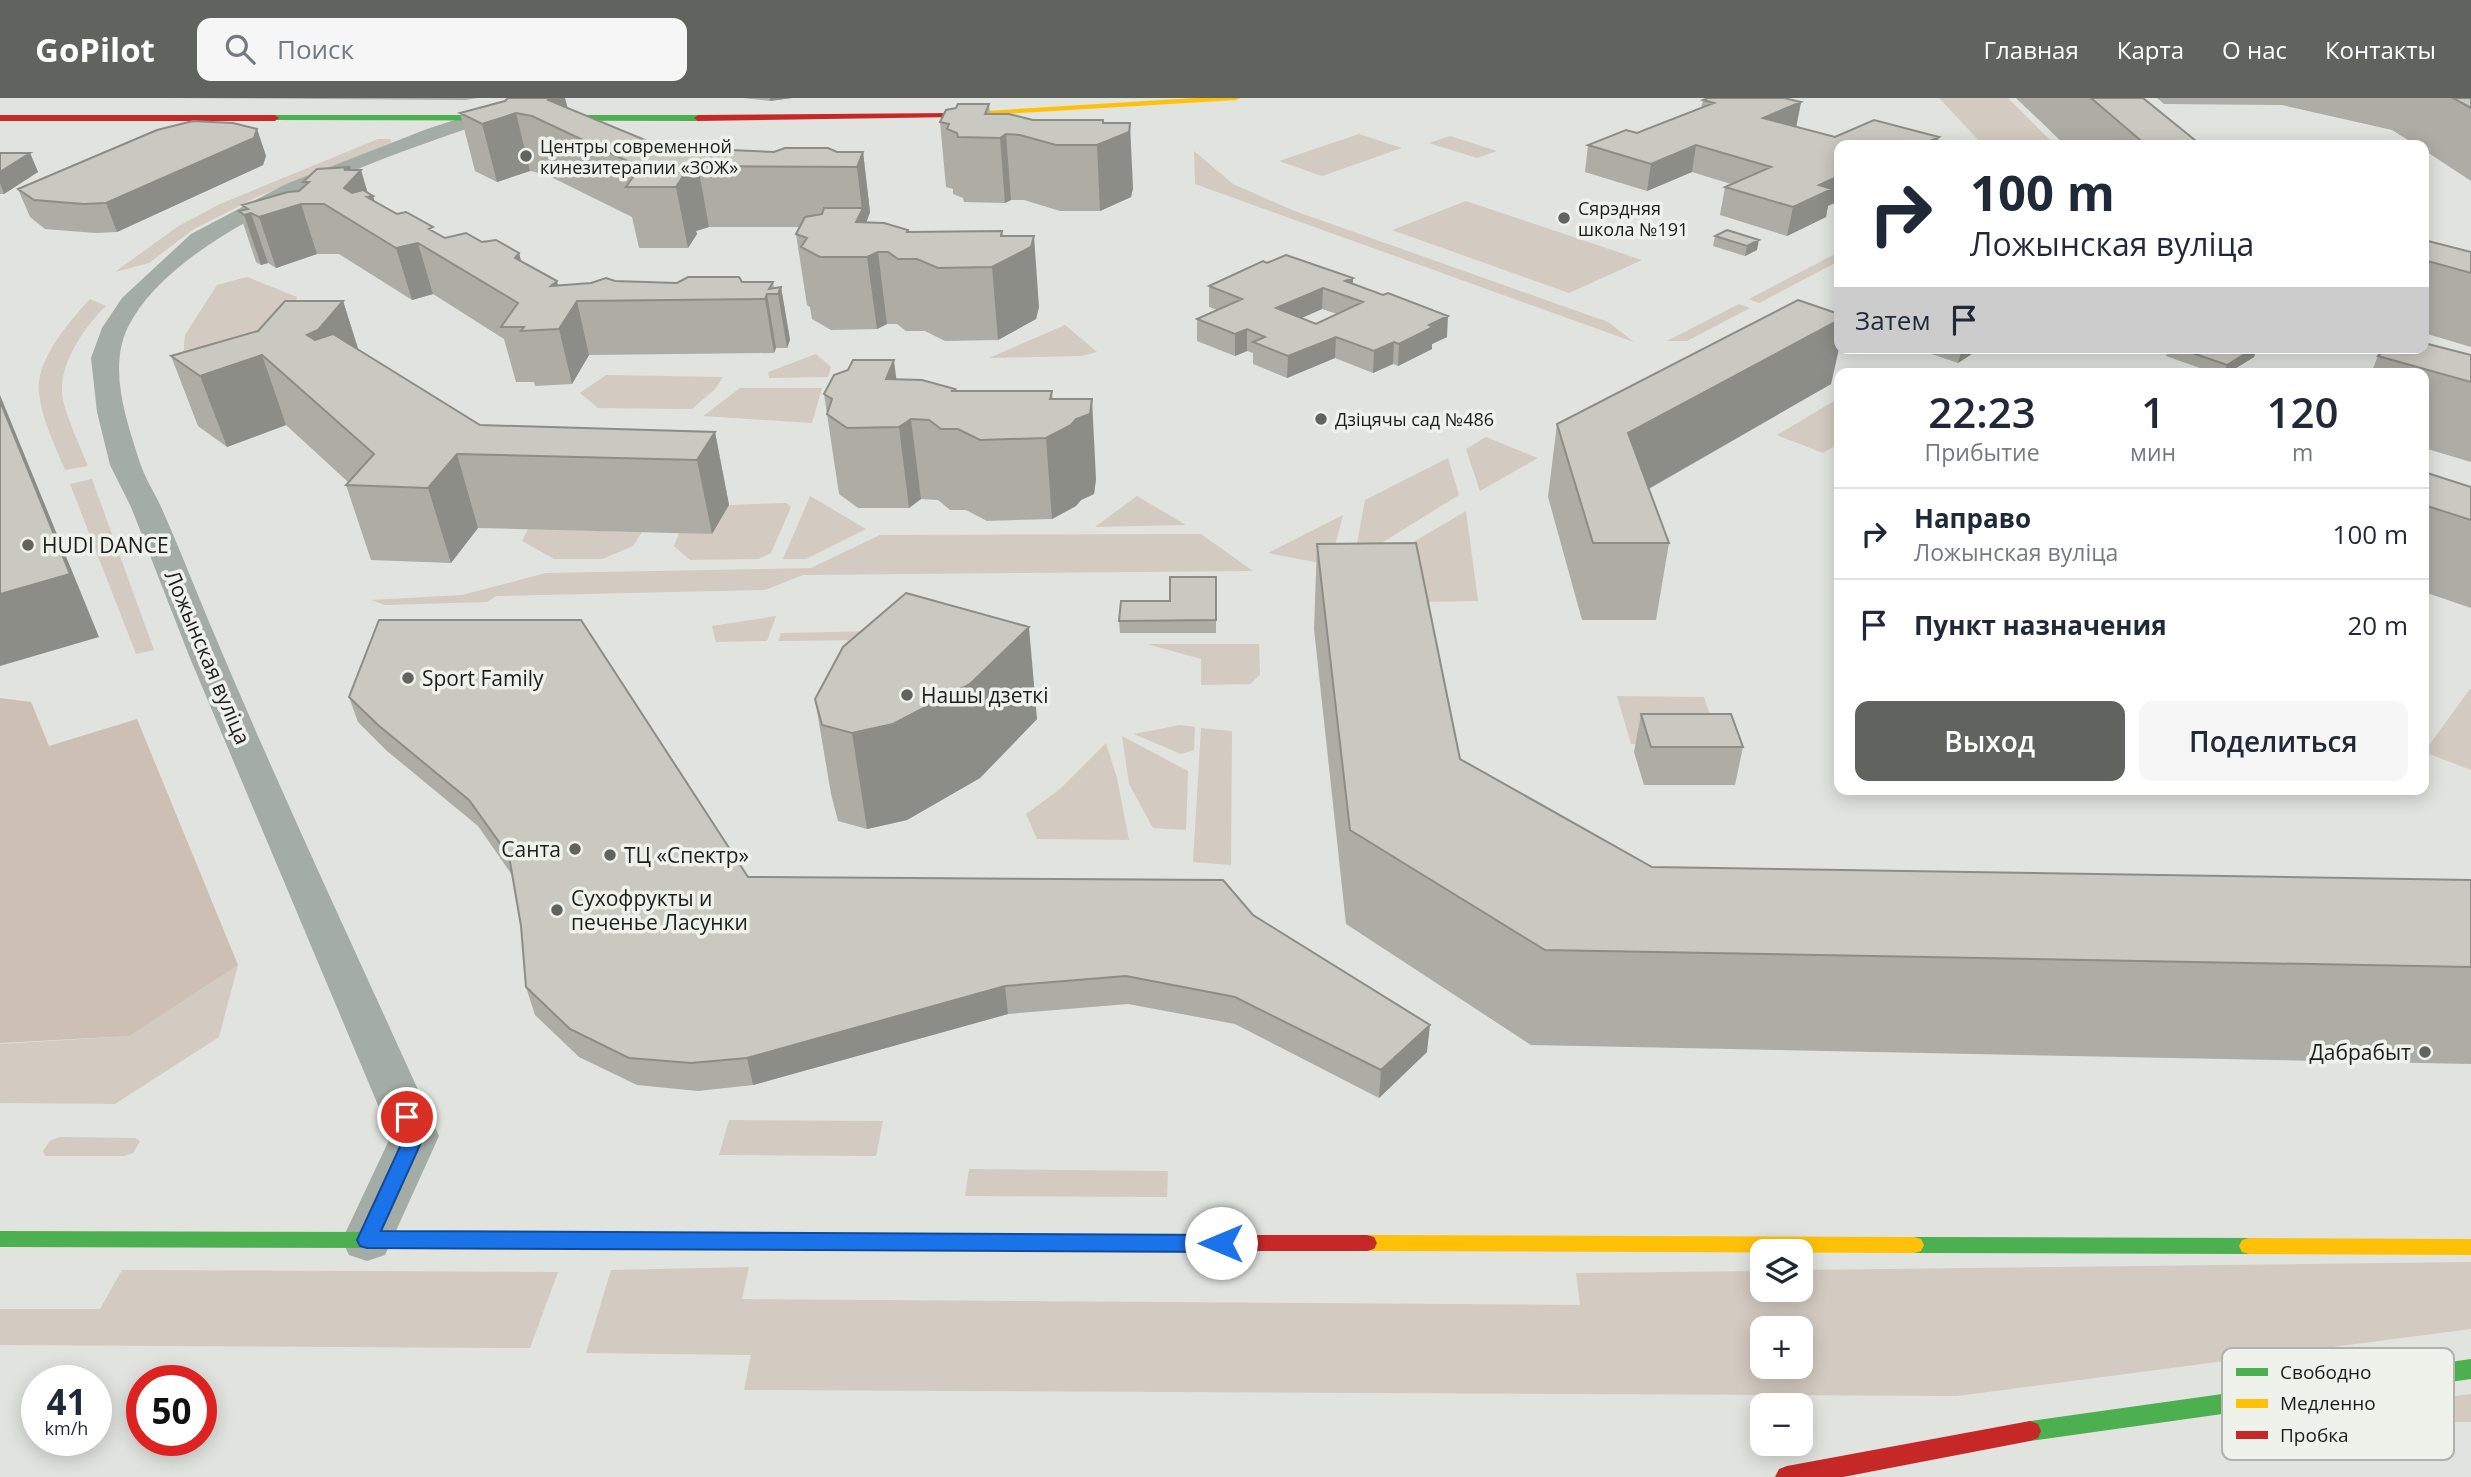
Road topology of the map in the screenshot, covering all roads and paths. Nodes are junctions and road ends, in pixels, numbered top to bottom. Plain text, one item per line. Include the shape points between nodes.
1 (542, 98) edge
2 (550, 98) edge
3 (1236, 98) edge
4 (0, 118) edge
5 (480, 118) junction
6 (592, 118) junction
7 (434, 127) junction
8 (0, 1239) edge
9 (367, 1240) junction
10 (2471, 1247) edge
11 (2222, 1405) edge
12 (1787, 1477) edge

1 - 5 street, Ложынская вуліца
2 - 6 main road via 547,109
3 - 6 main road via 891,118
4 - 7 main road
5 - 6 main road
5 - 7 street, Ложынская вуліца
7 - 9 street, Ложынская вуліца via 294,189 200,239 131,303 104,358 111,412 125,465 415,1136
8 - 9 main road
9 - 10 main road
11 - 12 main road via 2017,1433

